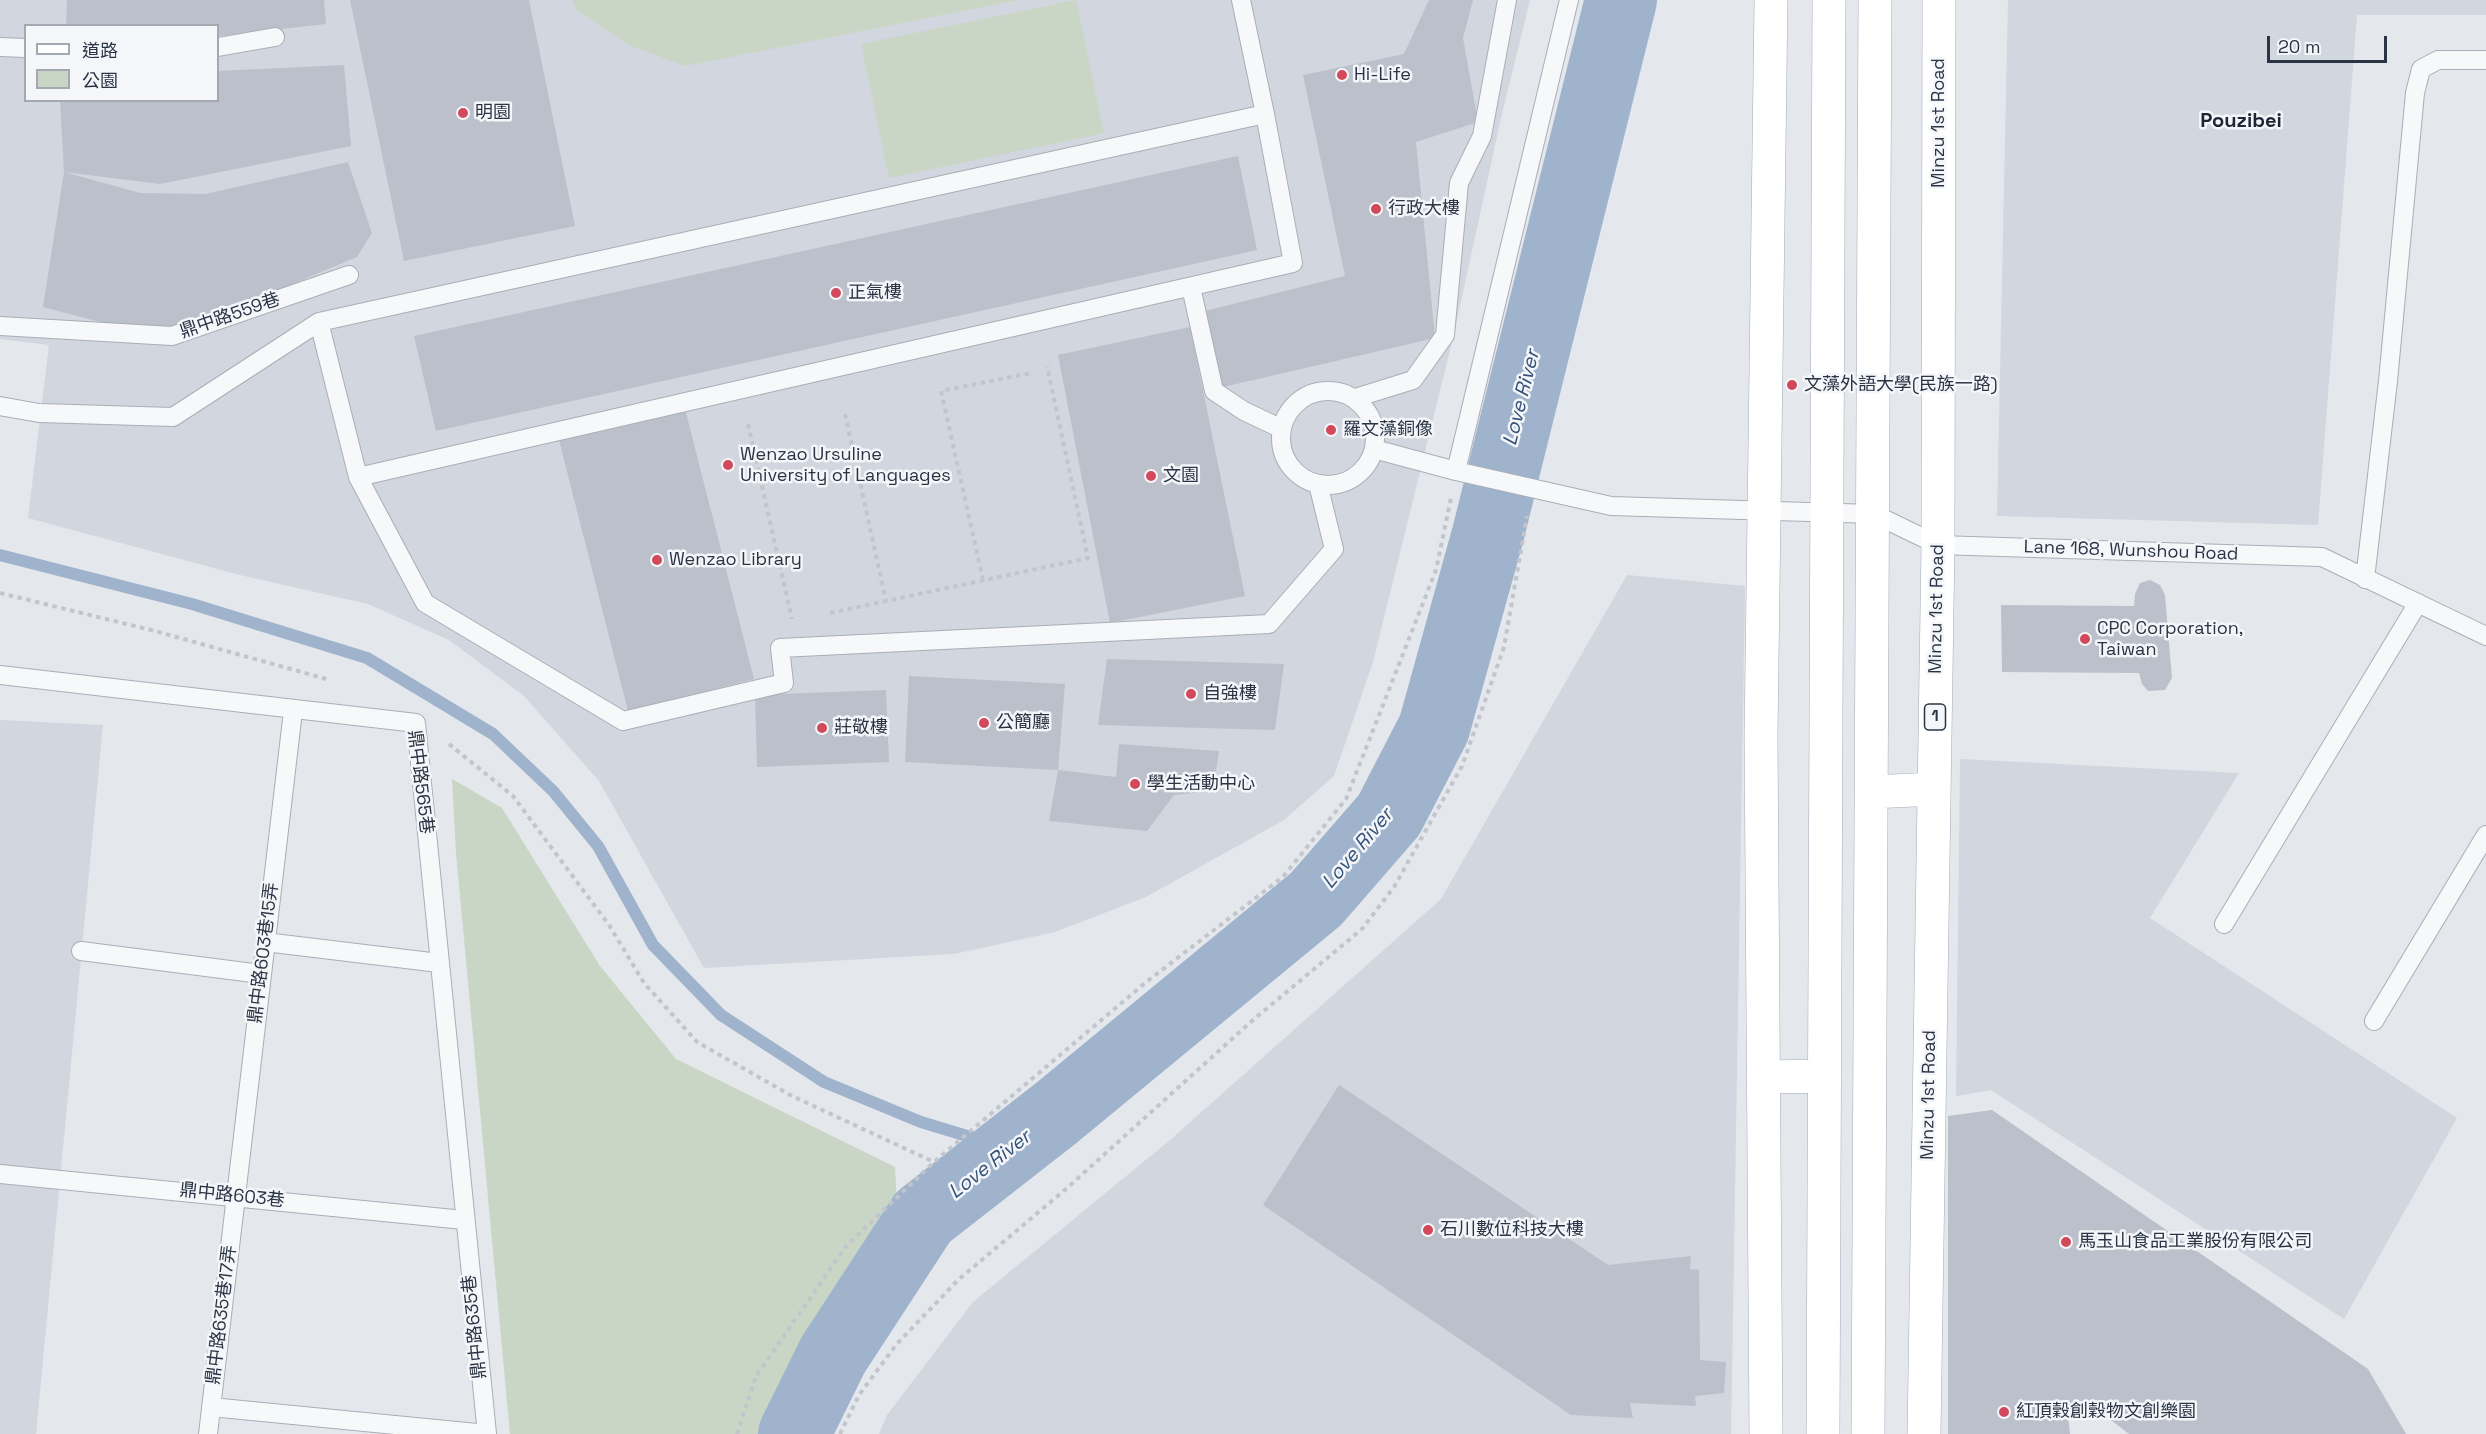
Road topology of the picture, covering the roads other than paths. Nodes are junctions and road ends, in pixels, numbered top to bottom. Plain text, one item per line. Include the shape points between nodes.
1 (1241, 0) edge
2 (1507, 0) edge
3 (1569, 0) edge
4 (1771, 0) edge
5 (1829, 0) edge
6 (1875, 0) edge
7 (1939, 0) edge
8 (275, 37) dead end
9 (0, 47) edge
10 (219, 47) edge
11 (24, 48) edge
12 (2486, 60) edge
13 (1265, 114) junction
14 (349, 275) dead end
15 (1191, 287) junction
16 (319, 322) junction
17 (0, 326) edge
18 (1354, 398) junction
19 (0, 406) edge
20 (1282, 429) junction
21 (1374, 449) junction
22 (1456, 471) junction
23 (358, 477) junction
24 (1318, 484) junction
25 (1764, 512) junction
26 (1826, 513) junction
27 (1874, 514) junction
28 (1938, 545) junction
29 (2365, 579) junction
30 (2418, 603) junction
31 (2486, 636) edge
32 (0, 675) edge
33 (293, 711) junction
34 (1934, 789) junction
35 (1872, 792) junction
36 (2486, 835) edge
37 (2224, 924) dead end
38 (265, 942) junction
39 (81, 951) dead end
40 (439, 963) junction
41 (261, 974) junction
42 (2374, 1021) dead end
43 (1825, 1076) junction
44 (1763, 1077) junction
45 (0, 1174) edge
46 (236, 1196) junction
47 (464, 1220) junction
48 (211, 1407) junction
49 (208, 1434) edge
50 (487, 1434) edge
51 (1766, 1434) edge
52 (1823, 1434) edge
53 (1868, 1434) edge
54 (1924, 1434) edge

1 - 13 lane
2 - 18 lane via 1482,136 1459,183 1445,334 1413,380
3 - 22 lane
4 - 25 main road
5 - 26 main road
6 - 27 main road
7 - 28 main road, Minzu 1st Road / 1
8 - 10 lane
9 - 11 lane
12 - 29 lane via 2438,60 2421,69 2415,93
13 - 15 lane via 1293,263
13 - 16 lane
14 - 17 lane, 鼎中路559巷 via 172,336
15 - 20 lane via 1214,391
15 - 23 lane
16 - 19 lane via 173,417 39,413
16 - 23 lane
18 - 20 lane via 1340,392 1310,394 1297,402
18 - 21 lane via 1372,420
20 - 24 lane via 1281,443 1293,469
21 - 22 lane, Lane 168, Wunshou Road
21 - 24 lane via 1359,473 1347,481
22 - 25 lane, Lane 168, Wunshou Road via 1611,506
23 - 24 lane via 425,603 623,721 783,682 780,648 1269,624 1334,549
25 - 26 lane, Lane 168, Wunshou Road
25 - 44 main road
26 - 27 lane, Lane 168, Wunshou Road
26 - 43 main road
27 - 28 lane, Lane 168, Wunshou Road
27 - 35 main road
28 - 29 lane, Lane 168, Wunshou Road via 2322,557
28 - 34 main road, Minzu 1st Road / 1
29 - 30 lane, Lane 168, Wunshou Road
30 - 31 lane, Lane 168, Wunshou Road
30 - 37 lane
32 - 33 lane, 鼎中路565巷
33 - 38 lane, 鼎中路603巷15弄
33 - 40 lane, 鼎中路565巷 via 416,723
34 - 35 main road
34 - 54 main road, Minzu 1st Road / 1
35 - 53 main road
36 - 42 lane
38 - 40 lane
38 - 41 lane, 鼎中路603巷15弄
39 - 41 lane
40 - 47 lane, 鼎中路565巷
41 - 46 lane, 鼎中路603巷15弄
43 - 44 main road
43 - 52 main road
44 - 51 main road
45 - 46 lane, 鼎中路603巷
46 - 47 lane, 鼎中路603巷
46 - 48 lane, 鼎中路635巷17弄
47 - 50 lane, 鼎中路635巷
48 - 49 lane, 鼎中路635巷17弄
48 - 50 lane

